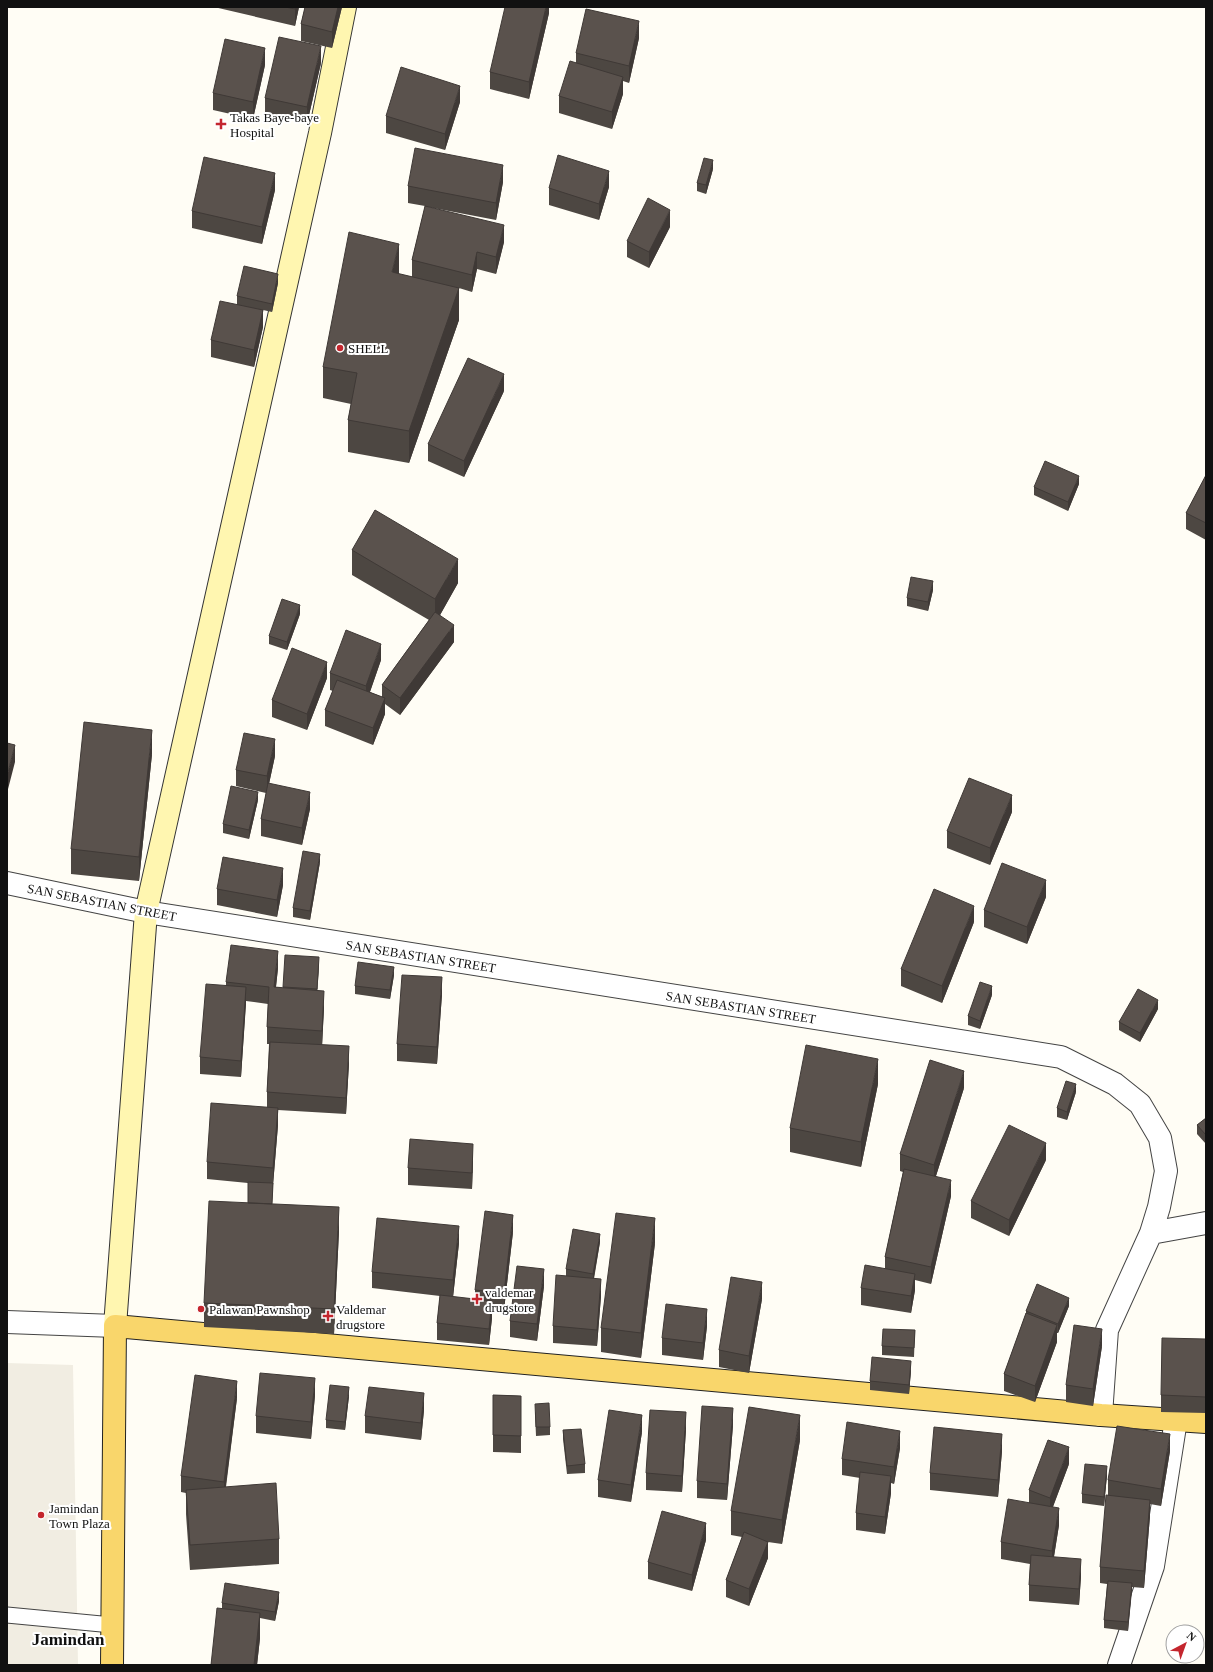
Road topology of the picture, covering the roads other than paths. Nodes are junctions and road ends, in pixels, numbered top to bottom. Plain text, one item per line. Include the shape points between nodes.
1 (345, 7) edge
2 (7, 883) edge
3 (146, 912) junction
4 (1206, 1223) edge
5 (1151, 1233) junction
6 (7, 1322) edge
7 (115, 1326) junction
8 (1100, 1415) junction
9 (1176, 1420) junction
10 (1206, 1422) edge
11 (7, 1615) edge
12 (112, 1625) junction
13 (112, 1665) edge
14 (1119, 1665) edge

1 - 3 main road via 320,133
2 - 3 street, SAN SEBASTIAN STREET
3 - 5 street, SAN SEBASTIAN STREET via 1061,1057 1115,1084 1140,1104 1160,1138 1166,1171
3 - 7 main road
4 - 5 street
5 - 8 street, SAN SEBASTIAN STREET via 1107,1330
6 - 7 street
7 - 8 main road
7 - 12 main road
8 - 9 main road
9 - 10 main road
9 - 14 street via 1153,1566
11 - 12 lane
12 - 13 main road

